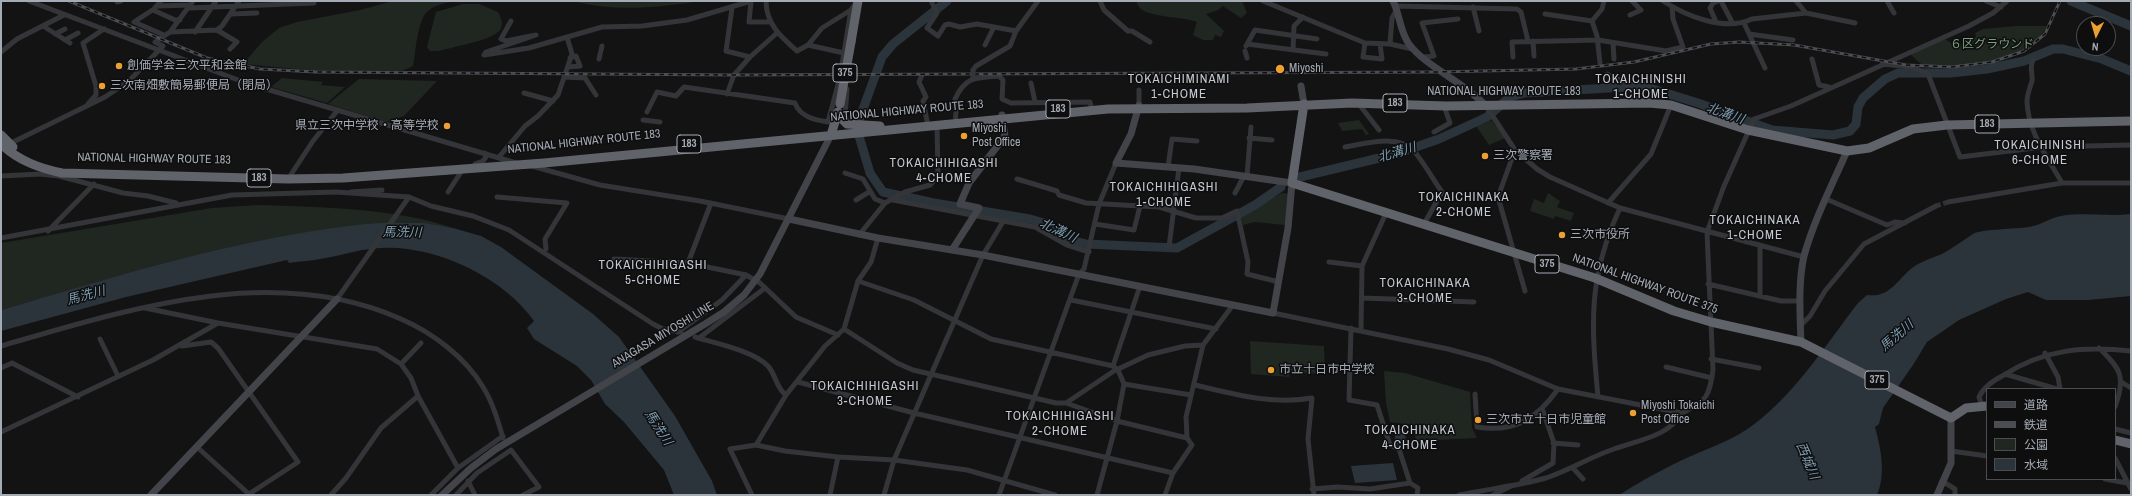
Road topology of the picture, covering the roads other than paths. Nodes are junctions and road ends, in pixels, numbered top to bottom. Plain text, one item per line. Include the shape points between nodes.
1 (29, 1) edge
2 (161, 1) edge
3 (216, 1) edge
4 (306, 1) edge
5 (751, 1) edge
6 (766, 1) edge
7 (858, 1) edge
8 (865, 1) edge
9 (930, 1) edge
10 (1038, 1) edge
11 (1100, 1) edge
12 (1263, 1) edge
13 (1491, 1) edge
14 (1604, 1) edge
15 (1632, 1) edge
16 (1663, 1) edge
17 (1720, 1) edge
18 (1796, 1) edge
19 (1887, 1) edge
20 (1986, 1) edge
21 (2007, 1) edge
22 (284, 2) edge
23 (238, 3) edge
24 (259, 3) edge
25 (314, 3) dead end
26 (191, 4) edge
27 (1397, 4) edge
28 (158, 6) junction
29 (212, 7) junction
30 (1474, 7) junction
31 (1495, 7) junction
32 (1672, 7) junction
33 (2001, 7) junction
34 (732, 8) junction
35 (153, 10) junction
36 (851, 10) junction
37 (257, 13) dead end
38 (1806, 13) junction
39 (231, 14) junction
40 (1545, 14) dead end
41 (1894, 14) dead end
42 (64, 15) junction
43 (1630, 15) dead end
44 (1303, 17) junction
45 (1458, 19) dead end
46 (180, 20) junction
47 (511, 21) dead end
48 (1592, 21) junction
49 (770, 22) junction
50 (1716, 22) junction
51 (1732, 22) junction
52 (1744, 23) junction
53 (1855, 23) dead end
54 (43, 26) junction
55 (994, 27) junction
56 (65, 29) dead end
57 (104, 29) junction
58 (217, 30) junction
59 (1016, 31) junction
60 (1479, 31) dead end
61 (170, 32) junction
62 (195, 32) junction
63 (78, 33) dead end
64 (778, 33) junction
65 (55, 34) junction
66 (1749, 34) junction
67 (164, 35) junction
68 (1294, 35) junction
69 (566, 37) junction
70 (1317, 39) dead end
71 (65, 40) junction
72 (1598, 40) junction
73 (1793, 40) dead end
74 (1530, 41) junction
75 (1150, 42) dead end
76 (70, 43) dead end
77 (1365, 43) junction
78 (1613, 43) junction
79 (1380, 44) junction
80 (1390, 44) junction
81 (808, 45) junction
82 (985, 45) dead end
83 (602, 46) dead end
84 (1246, 47) junction
85 (1412, 48) junction
86 (230, 49) dead end
87 (158, 50) junction
88 (1293, 50) junction
89 (1, 52) edge
90 (844, 53) junction
91 (1326, 54) dead end
92 (1534, 56) dead end
93 (750, 57) junction
94 (1424, 57) junction
95 (1513, 57) dead end
96 (570, 58) junction
97 (1247, 58) dead end
98 (599, 59) dead end
99 (1614, 59) dead end
100 (1812, 59) dead end
101 (2032, 60) dead end
102 (1600, 63) dead end
103 (1882, 64) junction
104 (568, 67) junction
105 (1765, 68) dead end
106 (841, 71) dead end
107 (849, 71) dead end
108 (1607, 74) dead end
109 (564, 76) junction
110 (922, 76) dead end
111 (973, 77) junction
112 (1031, 83) dead end
113 (1301, 86) dead end
114 (1829, 88) junction
115 (1139, 90) dead end
116 (524, 92) dead end
117 (728, 94) junction
118 (596, 95) dead end
119 (553, 101) junction
120 (1036, 102) junction
121 (1358, 103) junction
122 (1639, 103) junction
123 (1304, 104) junction
124 (1671, 105) junction
125 (86, 106) junction
126 (1091, 106) junction
127 (1444, 106) junction
128 (1139, 107) junction
129 (337, 111) junction
130 (1490, 111) junction
131 (647, 112) dead end
132 (1757, 112) dead end
133 (838, 115) junction
134 (1003, 116) junction
135 (643, 120) dead end
136 (955, 120) junction
137 (927, 121) junction
138 (2131, 121) edge
139 (660, 122) dead end
140 (828, 122) junction
141 (2030, 123) junction
142 (937, 124) junction
143 (1751, 124) junction
144 (858, 125) junction
145 (1947, 125) junction
146 (880, 126) junction
147 (1251, 127) dead end
148 (1380, 130) dead end
149 (1434, 132) dead end
150 (832, 133) junction
151 (1, 136) edge
152 (1249, 138) junction
153 (1272, 140) dead end
154 (1197, 141) dead end
155 (2131, 145) edge
156 (3, 146) edge
157 (1345, 147) dead end
158 (2042, 147) junction
159 (1515, 150) junction
160 (1846, 151) junction
161 (485, 153) junction
162 (499, 157) junction
163 (511, 161) junction
164 (550, 162) junction
165 (1116, 163) junction
166 (474, 164) junction
167 (522, 164) junction
168 (1168, 167) junction
169 (1179, 168) junction
170 (463, 169) junction
171 (544, 170) junction
172 (63, 173) junction
173 (845, 173) dead end
174 (1, 176) edge
175 (290, 176) junction
176 (1245, 176) junction
177 (1017, 179) dead end
178 (1292, 183) junction
179 (2062, 183) junction
180 (2131, 183) edge
181 (94, 184) junction
182 (382, 190) dead end
183 (448, 192) dead end
184 (869, 192) junction
185 (346, 193) junction
186 (1235, 193) dead end
187 (410, 197) junction
188 (497, 197) dead end
189 (1826, 198) junction
190 (856, 200) dead end
191 (893, 200) junction
192 (1948, 202) tunnel mouth
193 (711, 203) junction
194 (885, 203) junction
195 (1608, 203) junction
196 (179, 204) junction
197 (1099, 204) junction
198 (1140, 206) junction
199 (1936, 206) tunnel mouth
200 (1620, 208) junction
201 (1174, 211) junction
202 (1386, 213) junction
203 (974, 215) junction
204 (789, 219) junction
205 (1004, 220) junction
206 (1906, 223) junction
207 (1095, 224) junction
208 (1424, 224) junction
209 (48, 231) junction
210 (1707, 232) junction
211 (859, 234) junction
212 (1, 238) edge
213 (878, 238) junction
214 (1760, 245) junction
215 (1168, 247) dead end
216 (546, 249) dead end
217 (952, 250) junction
218 (1089, 252) junction
219 (1514, 252) junction
220 (983, 255) junction
221 (1804, 257) junction
222 (614, 259) dead end
223 (1329, 262) dead end
224 (688, 263) junction
225 (1362, 266) junction
226 (1079, 274) junction
227 (746, 275) junction
228 (1595, 278) junction
229 (756, 279) junction
230 (858, 281) junction
231 (1278, 282) junction
232 (1708, 284) junction
233 (1140, 286) junction
234 (766, 288) junction
235 (1525, 291) dead end
236 (339, 296) junction
237 (1760, 296) junction
238 (1362, 298) junction
239 (1071, 300) junction
240 (1800, 301) junction
241 (1474, 302) dead end
242 (1234, 305) junction
243 (142, 308) junction
244 (1131, 312) junction
245 (1273, 313) junction
246 (954, 321) junction
247 (1711, 322) junction
248 (218, 323) junction
249 (1802, 324) junction
250 (1351, 328) junction
251 (844, 329) junction
252 (1216, 329) junction
253 (1361, 330) junction
254 (838, 335) junction
255 (304, 336) junction
256 (100, 339) dead end
257 (1801, 342) junction
258 (421, 343) dead end
259 (1203, 345) junction
260 (1, 346) edge
261 (180, 346) junction
262 (2099, 348) junction
263 (1051, 351) junction
264 (2131, 351) edge
265 (2044, 353) junction
266 (1711, 359) junction
267 (401, 364) junction
268 (1666, 367) dead end
269 (1, 368) edge
270 (1116, 368) junction
271 (1759, 368) dead end
272 (2005, 374) junction
273 (931, 375) junction
274 (118, 376) junction
275 (1712, 378) junction
276 (798, 382) junction
277 (2123, 383) junction
278 (1124, 384) junction
279 (1194, 385) junction
280 (1988, 388) edge
281 (2054, 388) edge
282 (2058, 388) edge
283 (2131, 388) edge
284 (1558, 389) junction
285 (1985, 390) edge
286 (250, 392) junction
287 (1475, 394) dead end
288 (786, 395) junction
289 (1191, 395) junction
290 (418, 396) junction
291 (78, 397) junction
292 (1598, 397) junction
293 (1034, 398) junction
294 (1066, 403) junction
295 (2116, 404) edge
296 (1984, 406) edge
297 (1542, 411) junction
298 (1682, 413) junction
299 (914, 414) junction
300 (1951, 418) junction
301 (1118, 421) junction
302 (2116, 428) edge
303 (1, 432) edge
304 (2131, 433) edge
305 (1020, 438) junction
306 (1187, 438) junction
307 (2116, 440) edge
308 (1553, 443) junction
309 (2131, 444) edge
310 (756, 445) junction
311 (1578, 445) dead end
312 (197, 446) junction
313 (1951, 451) junction
314 (1986, 456) edge
315 (838, 457) junction
316 (1108, 458) junction
317 (894, 460) junction
318 (2116, 460) edge
319 (458, 468) junction
320 (1573, 468) junction
321 (1172, 473) junction
322 (1005, 479) junction
323 (1583, 479) dead end
324 (2108, 480) edge
325 (468, 481) junction
326 (1942, 481) junction
327 (1410, 483) junction
328 (1517, 483) junction
329 (2129, 486) edge
330 (1313, 492) edge
331 (151, 495) edge
332 (249, 495) edge
333 (331, 495) edge
334 (431, 495) edge
335 (442, 495) edge
336 (456, 495) edge
337 (475, 495) edge
338 (523, 495) edge
339 (752, 495) edge
340 (830, 495) edge
341 (884, 495) edge
342 (999, 495) edge
343 (1055, 495) edge
344 (1097, 495) edge
345 (1165, 495) edge
346 (1417, 495) edge
347 (1459, 495) edge
348 (1492, 495) edge
349 (1937, 495) edge
350 (1955, 495) edge

1 - 42 street
2 - 28 street
3 - 29 street
4 - 22 street
4 - 25 street
5 - 34 street
5 - 49 street via 749,22
6 - 49 street via 765,10
7 - 8 street
7 - 36 street
7 - 107 street via 861,9
7 - 133 highway, 375, bridge
9 - 55 street via 937,13 928,28 938,36 945,25 949,24 960,27 977,24
10 - 59 street
11 - 75 street via 1104,10 1128,31
12 - 44 street
13 - 31 street
14 - 48 street
15 - 43 street via 1641,10
16 - 32 street
17 - 50 street via 1713,3 1710,8
17 - 51 street
18 - 38 street
19 - 41 street
20 - 33 street
21 - 33 street
22 - 24 street
23 - 24 street
23 - 29 street
23 - 39 street
26 - 28 street
26 - 29 street
26 - 46 street
27 - 30 street
27 - 80 street via 1392,18
27 - 85 street via 1403,34
28 - 35 street
29 - 62 street
30 - 31 street
30 - 60 street
31 - 74 street via 1517,9 1521,12
32 - 50 street via 1699,20
32 - 78 street via 1673,18 1683,46 1666,51
33 - 103 street via 1969,26
34 - 69 street via 684,20 629,27 604,26
34 - 93 street via 726,51
35 - 46 street
35 - 67 street via 134,22
36 - 81 street via 822,28
36 - 90 street
37 - 39 street
38 - 52 street via 1752,19
38 - 53 street
39 - 58 street
40 - 48 street
42 - 54 street
42 - 57 street
44 - 68 street via 1294,26
44 - 77 street
45 - 94 street via 1422,24 1434,56
46 - 61 street
47 - 69 street via 501,39 506,41 536,35 486,52 484,55
48 - 72 street
49 - 64 street
50 - 51 street
51 - 52 street
52 - 66 street
54 - 65 street
54 - 89 street via 17,39
55 - 59 street
55 - 82 street
56 - 65 street
57 - 87 street
57 - 125 street via 83,43 96,86 96,95
58 - 62 street
58 - 86 street via 237,42
59 - 111 street, bridge via 1010,46 976,66
61 - 62 street
61 - 67 street
63 - 71 street
64 - 81 street via 797,51
64 - 93 street
65 - 71 street
66 - 73 street
66 - 105 street
67 - 87 street via 155,42 163,46
68 - 70 street
68 - 84 street via 1255,30
68 - 88 street
69 - 96 street via 572,54
71 - 76 street
72 - 74 street
72 - 78 street
72 - 102 street
74 - 92 street
74 - 95 street via 1512,42
77 - 79 street
77 - 79 street via 1363,57 1382,59
78 - 99 street
79 - 80 street
80 - 85 street
81 - 90 street
83 - 98 street
84 - 88 street
84 - 97 street
85 - 94 street
87 - 125 street via 129,81 105,98
87 - 129 street via 246,83
88 - 91 street
90 - 106 street
93 - 117 street via 734,75
94 - 130 street
96 - 104 street
96 - 104 street via 576,56 580,66
100 - 114 street via 1818,85
101 - 141 street via 2030,66 2034,76 2027,101
103 - 114 street
103 - 145 street via 1924,70 1928,74
104 - 109 street
108 - 122 street via 1626,83
109 - 118 street via 585,78
109 - 119 street via 558,95
110 - 137 street via 920,82 926,97 923,101
111 - 120 street via 999,76 1003,80 1002,99 1011,103
111 - 136 street via 957,94 958,108
112 - 120 street
113 - 123 street
114 - 143 street
115 - 128 street
116 - 119 street
117 - 131 street via 684,87 676,96 657,92
117 - 140 street via 795,103 799,111 816,120
119 - 162 street via 525,126
120 - 126 street via 1090,102
121 - 123 highway, NATIONAL HIGHWAY ROUTE 183 / 183
121 - 127 highway, NATIONAL HIGHWAY ROUTE 183 / 183
121 - 148 street
122 - 124 highway, NATIONAL HIGHWAY ROUTE 183 / 183
122 - 130 highway, NATIONAL HIGHWAY ROUTE 183 / 183 via 1501,105
123 - 128 highway, NATIONAL HIGHWAY ROUTE 183 / 183 via 1247,108
123 - 178 highway
124 - 143 highway, NATIONAL HIGHWAY ROUTE 183 / 183
124 - 195 street via 1651,154
125 - 156 street
126 - 128 highway, NATIONAL HIGHWAY ROUTE 183 / 183
126 - 134 highway, NATIONAL HIGHWAY ROUTE 183 / 183
127 - 130 highway, NATIONAL HIGHWAY ROUTE 183 / 183
127 - 149 street via 1450,123
128 - 134 highway, NATIONAL HIGHWAY ROUTE 183 / 183
128 - 165 street via 1131,134
129 - 161 street
129 - 175 street
130 - 159 street
132 - 143 street
133 - 144 highway via 843,122
133 - 150 highway, 375
134 - 136 highway, NATIONAL HIGHWAY ROUTE 183 / 183
134 - 203 street via 1005,136 969,183 960,204 979,208
135 - 139 street
136 - 137 highway, NATIONAL HIGHWAY ROUTE 183 / 183
136 - 142 highway, NATIONAL HIGHWAY ROUTE 183 / 183
137 - 146 highway, NATIONAL HIGHWAY ROUTE 183 / 183
138 - 141 highway, NATIONAL HIGHWAY ROUTE 183 / 183
140 - 144 street via 839,81 848,79 845,117
140 - 150 street
141 - 145 highway, NATIONAL HIGHWAY ROUTE 183 / 183
141 - 158 street
142 - 150 highway, NATIONAL HIGHWAY ROUTE 183 / 183
142 - 191 street via 936,180 930,185 905,192
143 - 160 highway, NATIONAL HIGHWAY ROUTE 183 / 183 via 1794,141
143 - 210 street
144 - 146 highway
145 - 158 street via 1960,157
145 - 160 highway, NATIONAL HIGHWAY ROUTE 183 / 183 via 1913,129 1869,148
146 - 150 highway, NATIONAL HIGHWAY ROUTE 183 / 183
147 - 152 street
150 - 163 highway, NATIONAL HIGHWAY ROUTE 183 / 183
150 - 164 highway, NATIONAL HIGHWAY ROUTE 183 / 183
150 - 204 street, ANAGASA MIYOSHI LINE
151 - 156 highway, NATIONAL HIGHWAY ROUTE 183 / 183
152 - 153 street
152 - 176 street
154 - 168 street via 1172,139
155 - 158 street
156 - 172 highway, NATIONAL HIGHWAY ROUTE 183 / 183 via 23,161
157 - 208 street via 1394,142 1410,148 1442,192
158 - 179 street
159 - 195 street via 1550,177
159 - 219 street via 1498,197
160 - 189 street
161 - 162 street
161 - 166 street via 484,161
162 - 163 street
163 - 166 highway, NATIONAL HIGHWAY ROUTE 183 / 183
163 - 167 street
164 - 167 highway, NATIONAL HIGHWAY ROUTE 183 / 183
164 - 171 street
165 - 168 street
165 - 197 street
166 - 175 highway, NATIONAL HIGHWAY ROUTE 183 / 183
167 - 170 highway, NATIONAL HIGHWAY ROUTE 183 / 183
167 - 171 street
168 - 169 street
169 - 176 street
169 - 201 street
170 - 175 highway, NATIONAL HIGHWAY ROUTE 183 / 183 via 404,174
170 - 183 street
171 - 193 street via 600,186
172 - 174 street
172 - 175 highway, NATIONAL HIGHWAY ROUTE 183 / 183
172 - 181 street
173 - 184 street via 862,179
176 - 178 street
176 - 186 street
177 - 197 street via 1057,191 1059,195
178 - 202 highway, NATIONAL HIGHWAY ROUTE 375 / 375
178 - 231 street via 1288,228
179 - 180 street
179 - 192 street
181 - 196 street via 123,193
181 - 209 street via 57,218
182 - 185 street
184 - 190 street
184 - 194 street via 875,199
185 - 187 street
185 - 196 street via 288,192 232,195
187 - 227 street via 509,230 663,329 680,332 720,304
187 - 236 street
188 - 216 street via 567,203 545,239
189 - 206 street via 1887,225 1896,222
189 - 221 street
191 - 194 street
191 - 203 street
193 - 204 street
193 - 224 street
194 - 211 street
195 - 200 street
196 - 209 street
197 - 198 street
197 - 207 street
198 - 201 street
198 - 207 street via 1134,230
199 - 206 street
200 - 210 street
200 - 228 street via 1610,228
201 - 215 street
201 - 231 street via 1208,219 1222,218 1238,211 1248,262 1246,274
202 - 208 highway, NATIONAL HIGHWAY ROUTE 375 / 375
202 - 225 street
203 - 205 street
203 - 217 street
204 - 211 street
204 - 229 street, ANAGASA MIYOSHI LINE
205 - 218 street via 1035,227 1067,245
205 - 220 street
206 - 249 street via 1864,244 1825,291
207 - 218 street
208 - 219 highway, NATIONAL HIGHWAY ROUTE 375 / 375
209 - 212 street
210 - 214 street
210 - 232 street
211 - 213 street
213 - 217 street
213 - 230 street via 871,262
214 - 221 street
214 - 237 street
217 - 220 street
218 - 226 street via 1084,269
219 - 228 highway, NATIONAL HIGHWAY ROUTE 375 / 375
219 - 235 street
220 - 226 street
220 - 246 street
221 - 240 street
222 - 224 street
223 - 225 street
224 - 227 street
225 - 238 street
226 - 233 street
226 - 239 street
227 - 229 street
228 - 247 highway, NATIONAL HIGHWAY ROUTE 375 / 375
228 - 292 street via 1592,328
229 - 234 street
229 - 335 street, ANAGASA MIYOSHI LINE via 724,312 524,431 471,468
230 - 246 street via 914,300
230 - 251 street
231 - 245 street
232 - 237 street
232 - 247 street
233 - 242 street
233 - 244 street
234 - 254 street via 796,317
234 - 288 street via 697,337 756,357 772,370 780,392
236 - 243 street via 261,292 221,294
236 - 255 street
236 - 319 street via 380,308 417,324 467,365 481,383 503,437
237 - 240 street via 1781,301
238 - 241 street
238 - 253 street
239 - 244 street
239 - 263 street
240 - 249 street
242 - 245 street
242 - 252 street
243 - 248 street
243 - 260 street
244 - 252 street
244 - 270 street
245 - 250 street
246 - 263 street via 991,339
246 - 273 street
247 - 257 highway, NATIONAL HIGHWAY ROUTE 375 / 375
247 - 266 street
248 - 255 street
248 - 261 street
249 - 257 street
250 - 253 street
250 - 327 street via 1349,400 1377,405 1390,445 1399,449
251 - 254 street
251 - 273 street via 897,363
252 - 259 street
253 - 284 street via 1490,360
254 - 276 street via 825,346
255 - 267 street via 377,349
255 - 286 street
256 - 274 street
257 - 300 highway, NATIONAL HIGHWAY ROUTE 375 / 375
258 - 267 street
259 - 270 street via 1168,349
259 - 279 street
261 - 274 street
261 - 286 street via 211,342
262 - 264 street
262 - 265 street
262 - 277 street via 2117,365
263 - 270 street
263 - 293 street
265 - 272 street
265 - 282 street via 2056,371
266 - 271 street
266 - 275 street
267 - 290 street via 411,378
268 - 275 street
269 - 291 street via 12,363
270 - 278 street
270 - 294 street
272 - 280 street
272 - 281 street
273 - 293 street
273 - 299 street
274 - 291 street
275 - 298 street via 1706,399
276 - 288 street
276 - 299 street
277 - 283 street
277 - 295 street
278 - 289 street
278 - 301 street
279 - 289 street
279 - 330 street via 1266,400 1312,398 1308,439
284 - 292 street
284 - 297 street
285 - 296 street via 1979,397
286 - 312 street
286 - 332 street via 298,462
287 - 297 street via 1477,427 1501,429 1523,422
288 - 310 street
289 - 306 street via 1186,417
290 - 319 street
290 - 333 street via 381,428
291 - 303 street
292 - 298 street
293 - 294 street
293 - 305 street
294 - 301 street
296 - 300 highway via 1966,408
297 - 308 street via 1547,419
298 - 320 street via 1677,422 1662,433 1614,448
299 - 305 street
299 - 317 street
300 - 313 street
301 - 306 street
301 - 316 street
302 - 304 street
305 - 316 street
305 - 322 street
306 - 321 street via 1192,445
307 - 309 highway
308 - 311 street
308 - 328 street via 1553,463
310 - 315 street
310 - 339 street via 730,449
312 - 331 street
312 - 332 street
313 - 314 street
313 - 326 street via 1951,463
315 - 317 street
315 - 340 street
316 - 321 street
316 - 344 street
317 - 322 street via 967,470
317 - 341 street
318 - 329 street
319 - 334 street
320 - 323 street
320 - 328 street via 1545,478
321 - 345 street
322 - 342 street
322 - 343 street
324 - 329 street
325 - 336 street
325 - 337 street
325 - 338 street via 511,450 539,487
326 - 349 street
326 - 350 street via 1955,489
327 - 330 street via 1370,489 1337,487
327 - 346 street via 1418,488
328 - 347 street
328 - 348 street

